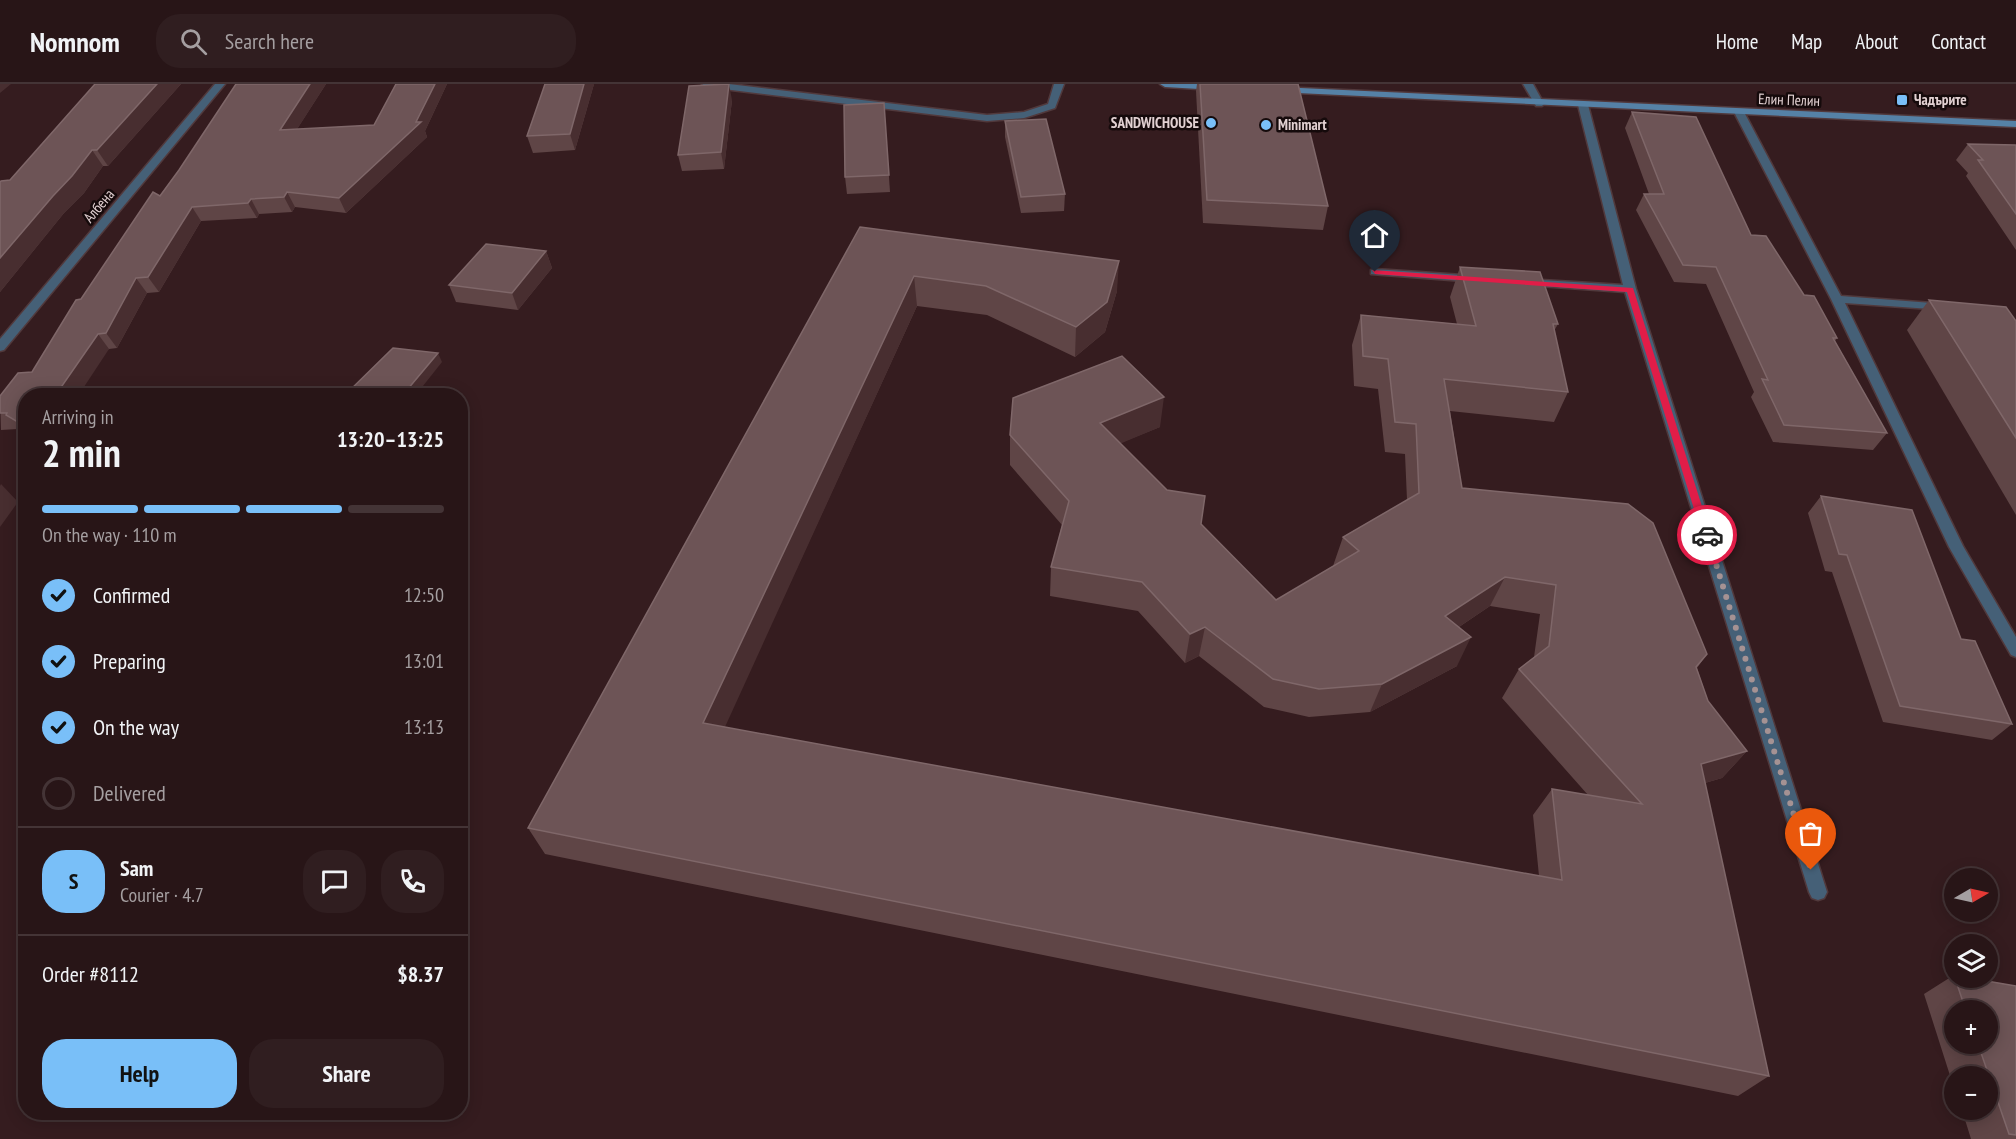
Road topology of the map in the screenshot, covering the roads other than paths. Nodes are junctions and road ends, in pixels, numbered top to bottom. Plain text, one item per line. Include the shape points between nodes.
1 (220, 84) edge
2 (707, 84) edge
3 (1059, 84) edge
4 (1165, 84) edge
5 (1528, 84) edge
6 (1223, 87) edge
7 (1270, 90) edge
8 (1539, 104) junction
9 (1583, 105) junction
10 (1739, 112) junction
11 (2016, 124) edge
12 (1375, 272) dead end
13 (1491, 280) edge
14 (1514, 281) edge
15 (1630, 290) junction
16 (1837, 299) junction
17 (1955, 308) edge
18 (0, 347) edge
19 (2016, 651) edge
20 (1818, 892) dead end

1 - 18 street, Албена
2 - 3 street via 1003,119 1052,106
4 - 6 street
5 - 8 street
7 - 8 street, Елин Пелин
8 - 9 street, Елин Пелин
9 - 10 street, Елин Пелин
9 - 15 street
10 - 11 street, Елин Пелин
10 - 16 street
12 - 13 street
14 - 15 street
15 - 20 street
16 - 17 street
16 - 19 street via 1956,547

